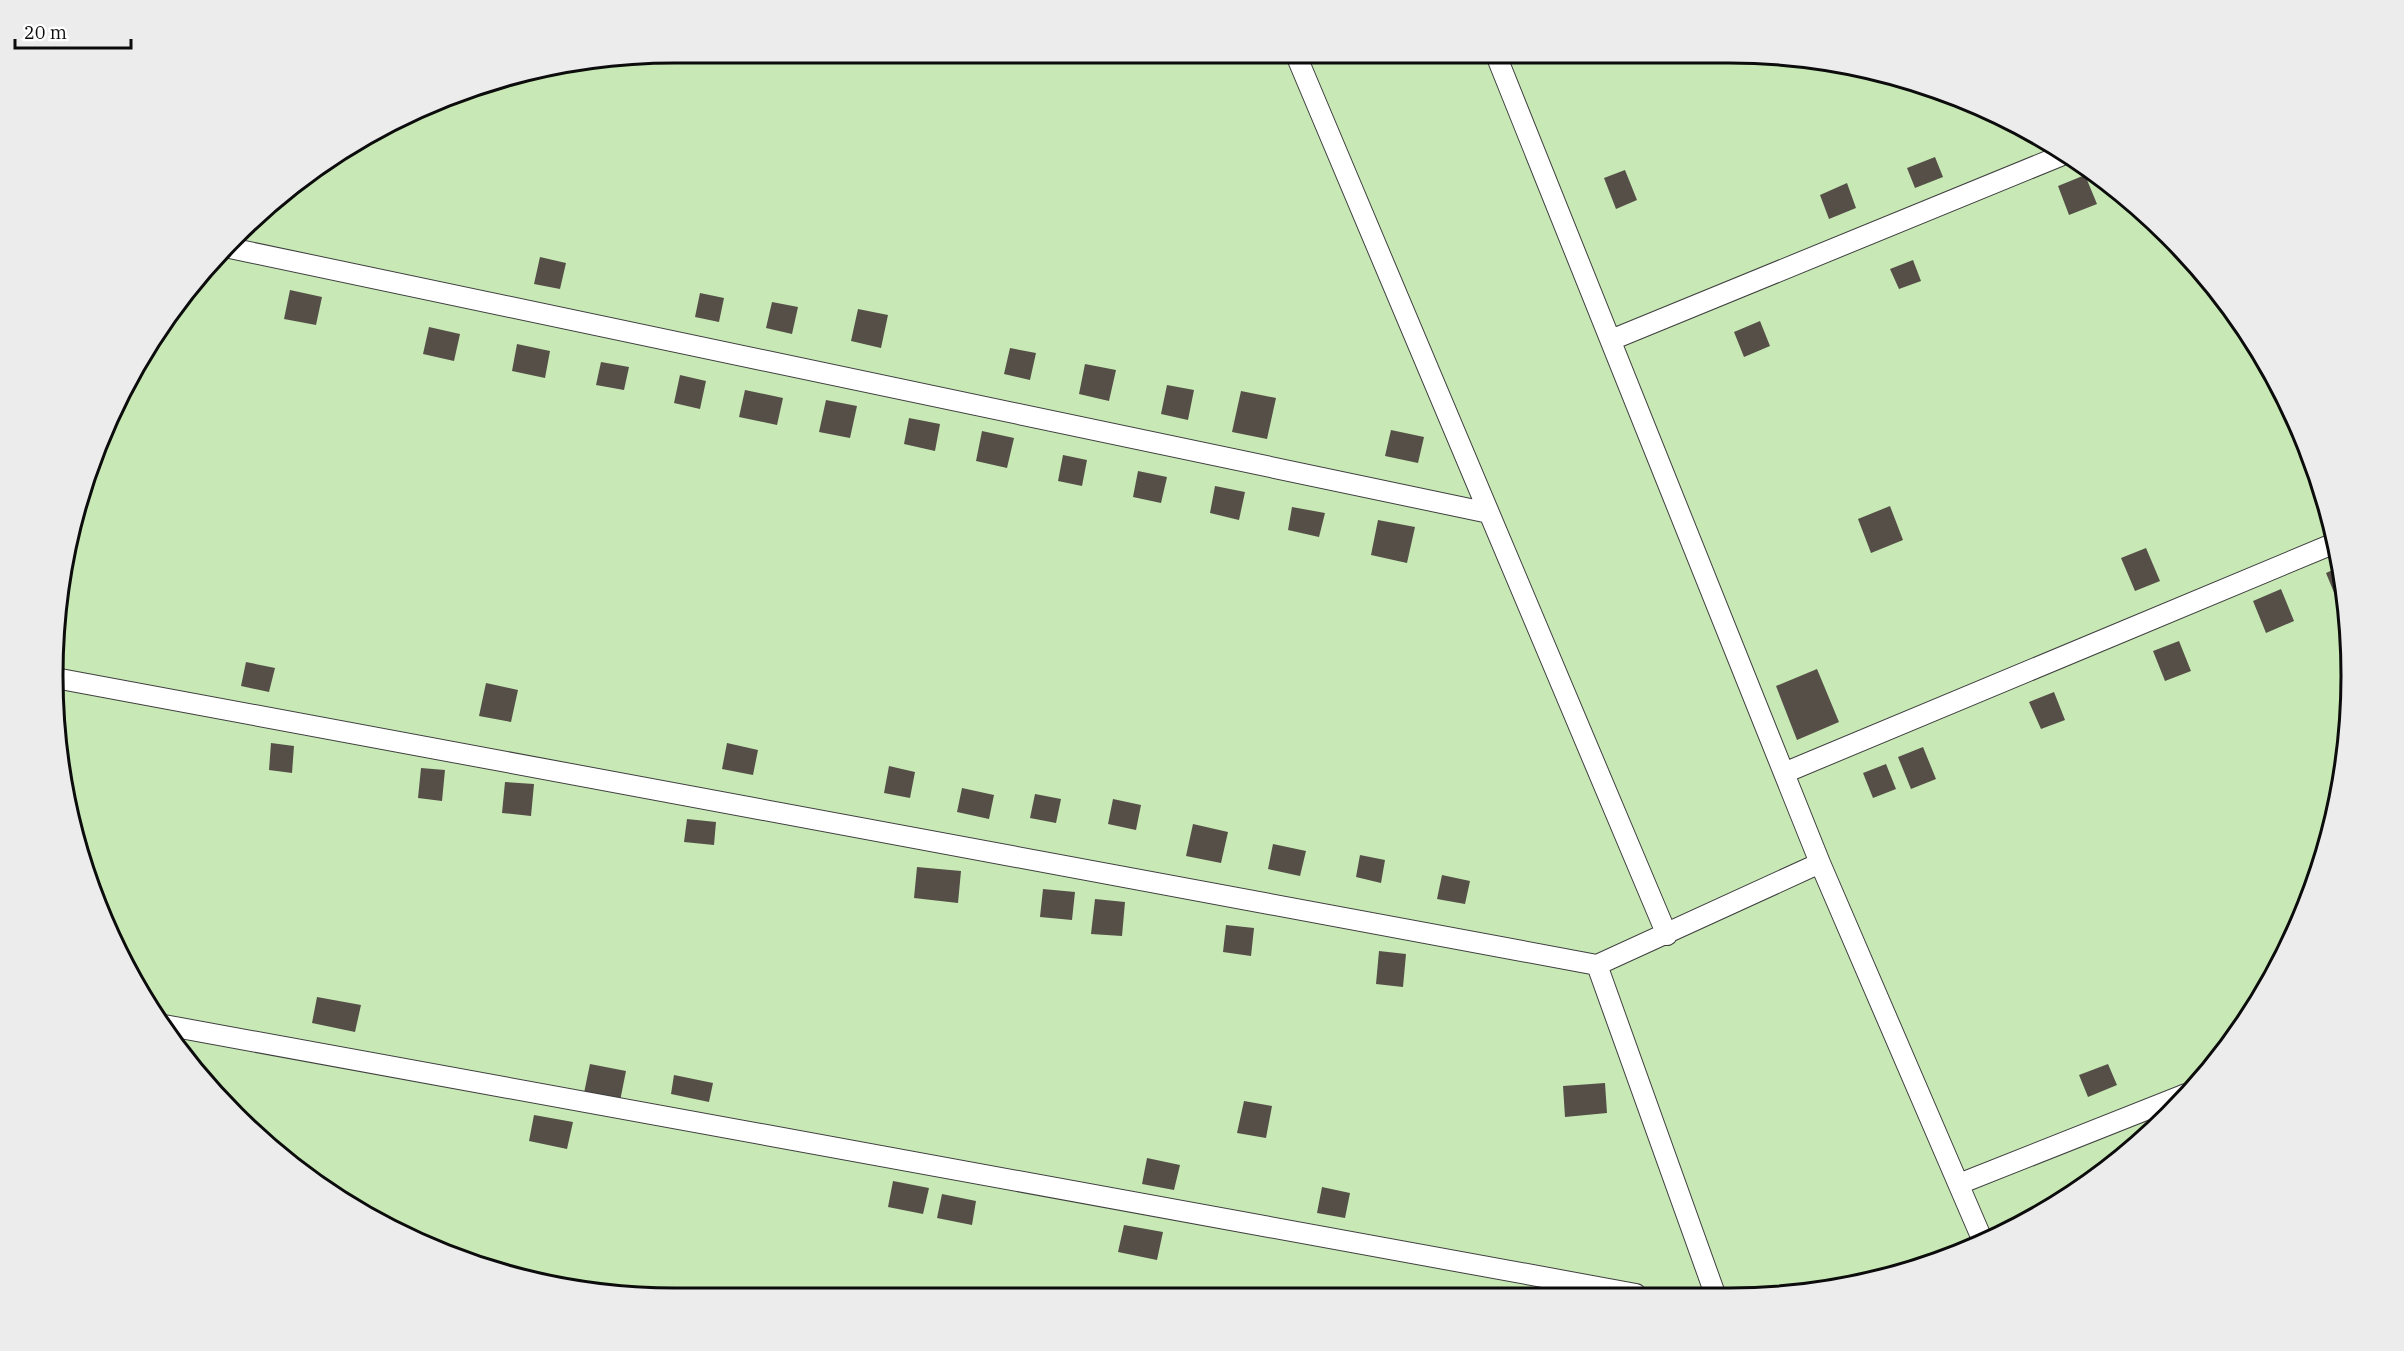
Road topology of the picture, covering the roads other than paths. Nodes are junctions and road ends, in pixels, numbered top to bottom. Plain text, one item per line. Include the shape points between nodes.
1 (1299, 63) edge
2 (1499, 63) edge
3 (2056, 158) edge
4 (236, 248) edge
5 (1611, 340) junction
6 (1489, 513) junction
7 (2327, 546) edge
8 (63, 680) edge
9 (1784, 773) junction
10 (1820, 863) junction
11 (1667, 934) junction
12 (1597, 965) junction
13 (175, 1028) edge
14 (2170, 1100) edge
15 (1959, 1184) junction
16 (1980, 1234) edge
17 (1603, 1288) edge
18 (1713, 1288) edge

1 - 6 lane
2 - 5 lane
3 - 5 lane
4 - 6 lane
5 - 9 lane
6 - 11 lane
7 - 9 lane
8 - 12 lane
9 - 10 lane
10 - 11 lane
10 - 15 lane
11 - 12 lane
12 - 18 lane
13 - 17 lane
14 - 15 lane
15 - 16 lane

